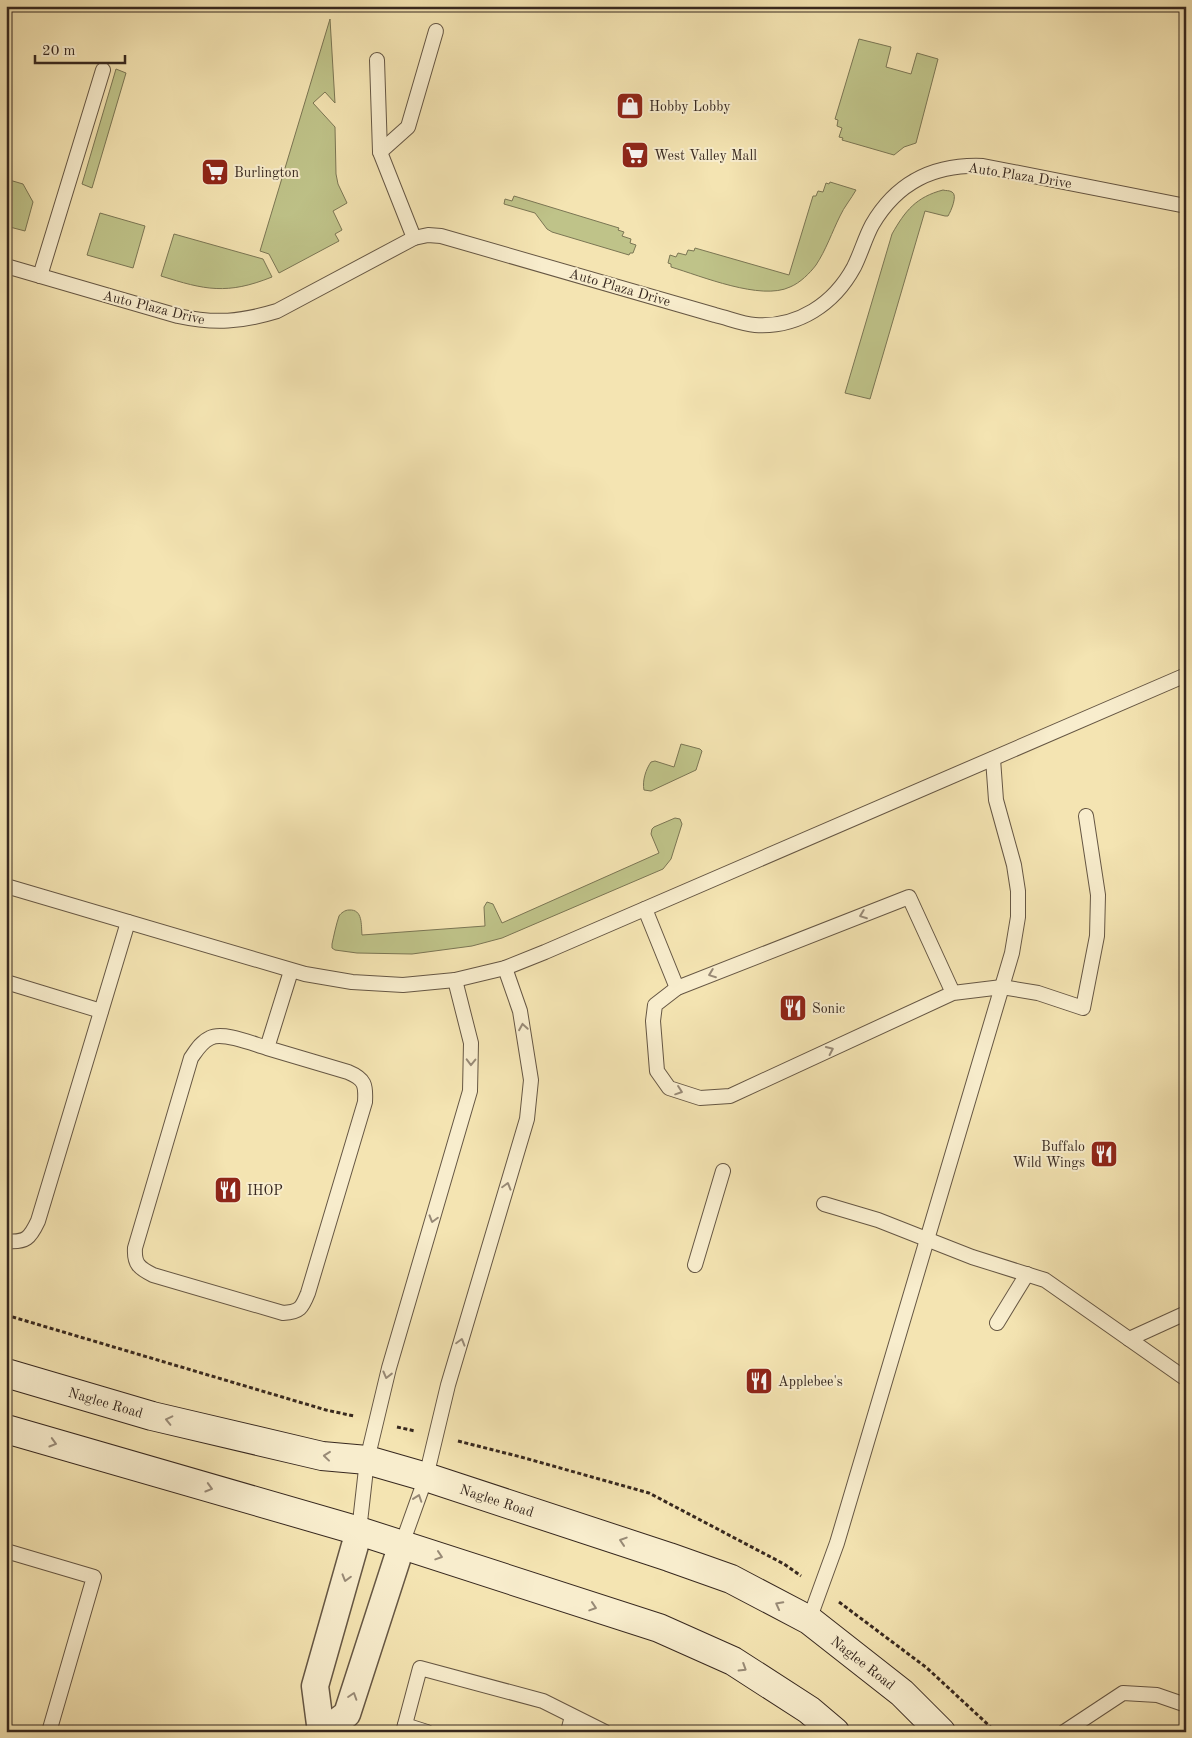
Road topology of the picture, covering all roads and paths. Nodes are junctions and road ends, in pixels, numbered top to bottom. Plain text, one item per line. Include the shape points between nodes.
1 (436, 32) dead end
2 (377, 60) dead end
3 (102, 70) dead end
4 (380, 152) junction
5 (1186, 206) edge
6 (414, 238) junction
7 (6, 266) edge
8 (40, 276) junction
9 (1186, 675) edge
10 (993, 759) junction
11 (1086, 816) dead end
12 (6, 886) edge
13 (645, 909) junction
14 (128, 922) junction
15 (505, 968) junction
16 (291, 971) junction
17 (455, 980) junction
18 (6, 982) edge
19 (1002, 987) junction
20 (677, 988) junction
21 (953, 992) junction
22 (101, 1011) junction
23 (267, 1048) junction
24 (723, 1171) dead end
25 (824, 1204) dead end
26 (928, 1239) junction
27 (6, 1242) edge
28 (694, 1265) dead end
29 (1027, 1274) junction
30 (1186, 1313) edge
31 (997, 1323) dead end
32 (1129, 1339) junction
33 (6, 1373) edge
34 (1186, 1379) edge
35 (6, 1429) edge
36 (367, 1460) junction
37 (426, 1476) junction
38 (359, 1531) junction
39 (402, 1544) junction
40 (7, 1555) edge
41 (809, 1620) junction
42 (1186, 1705) edge
43 (572, 1716) junction
44 (404, 1728) edge
45 (49, 1732) edge
46 (322, 1732) edge
47 (427, 1732) edge
48 (568, 1732) edge
49 (605, 1732) edge
50 (835, 1732) edge
51 (941, 1732) edge
52 (1064, 1732) edge

1 - 4 lane via 408,127
2 - 4 lane
3 - 8 lane
4 - 6 lane
5 - 6 lane, Auto Plaza Drive via 983,166 963,165 928,173 907,185 884,207 854,267 824,305 803,318 754,325 454,238 428,235
6 - 8 lane, Auto Plaza Drive via 277,311 253,319 226,322 178,316
7 - 8 lane, Auto Plaza Drive
9 - 10 lane
10 - 13 lane
10 - 19 lane via 996,800 1018,891 1018,918
11 - 19 lane via 1098,895 1097,936 1083,1008 1038,993
12 - 14 lane
13 - 15 lane
13 - 20 lane
14 - 16 lane
14 - 22 lane
15 - 17 lane
37 -> 15 lane via 448,1385 527,1119 531,1080 520,1011
16 - 17 lane via 352,982 403,985
16 - 23 lane
17 -> 36 lane via 471,1043 470,1091 389,1368
18 - 22 lane
19 - 21 lane
19 - 26 lane
21 -> 20 lane via 908,897
20 -> 21 lane via 655,1005 657,1070 669,1088 700,1098 730,1096
22 - 27 lane via 38,1221 31,1236 19,1242
23 - 23 lane via 348,1072 359,1077 366,1087 365,1102 308,1293 303,1306 294,1313 283,1313 153,1275 141,1269 134,1258 191,1058 210,1037 222,1035
24 - 28 lane
25 - 26 lane
26 - 29 lane
26 - 41 lane via 837,1543
29 - 31 lane
29 - 32 lane via 1045,1280
30 - 32 lane
32 - 34 lane
36 -> 33 main road, Naglee Road via 322,1456 152,1416
35 -> 38 main road
36 - 37 main road, Naglee Road
36 - 38 lane
39 -> 37 lane
41 -> 37 main road, Naglee Road via 731,1579
38 - 39 main road
38 -> 46 street via 315,1686
46 -> 39 street via 347,1714
39 -> 50 main road via 658,1628 733,1662 809,1710
40 - 45 lane via 94,1577
41 - 51 main road, Naglee Road via 902,1693
42 - 52 lane via 1157,1695 1123,1693
43 - 44 lane via 543,1701 420,1668
43 - 48 lane
43 - 49 lane
44 - 47 lane

